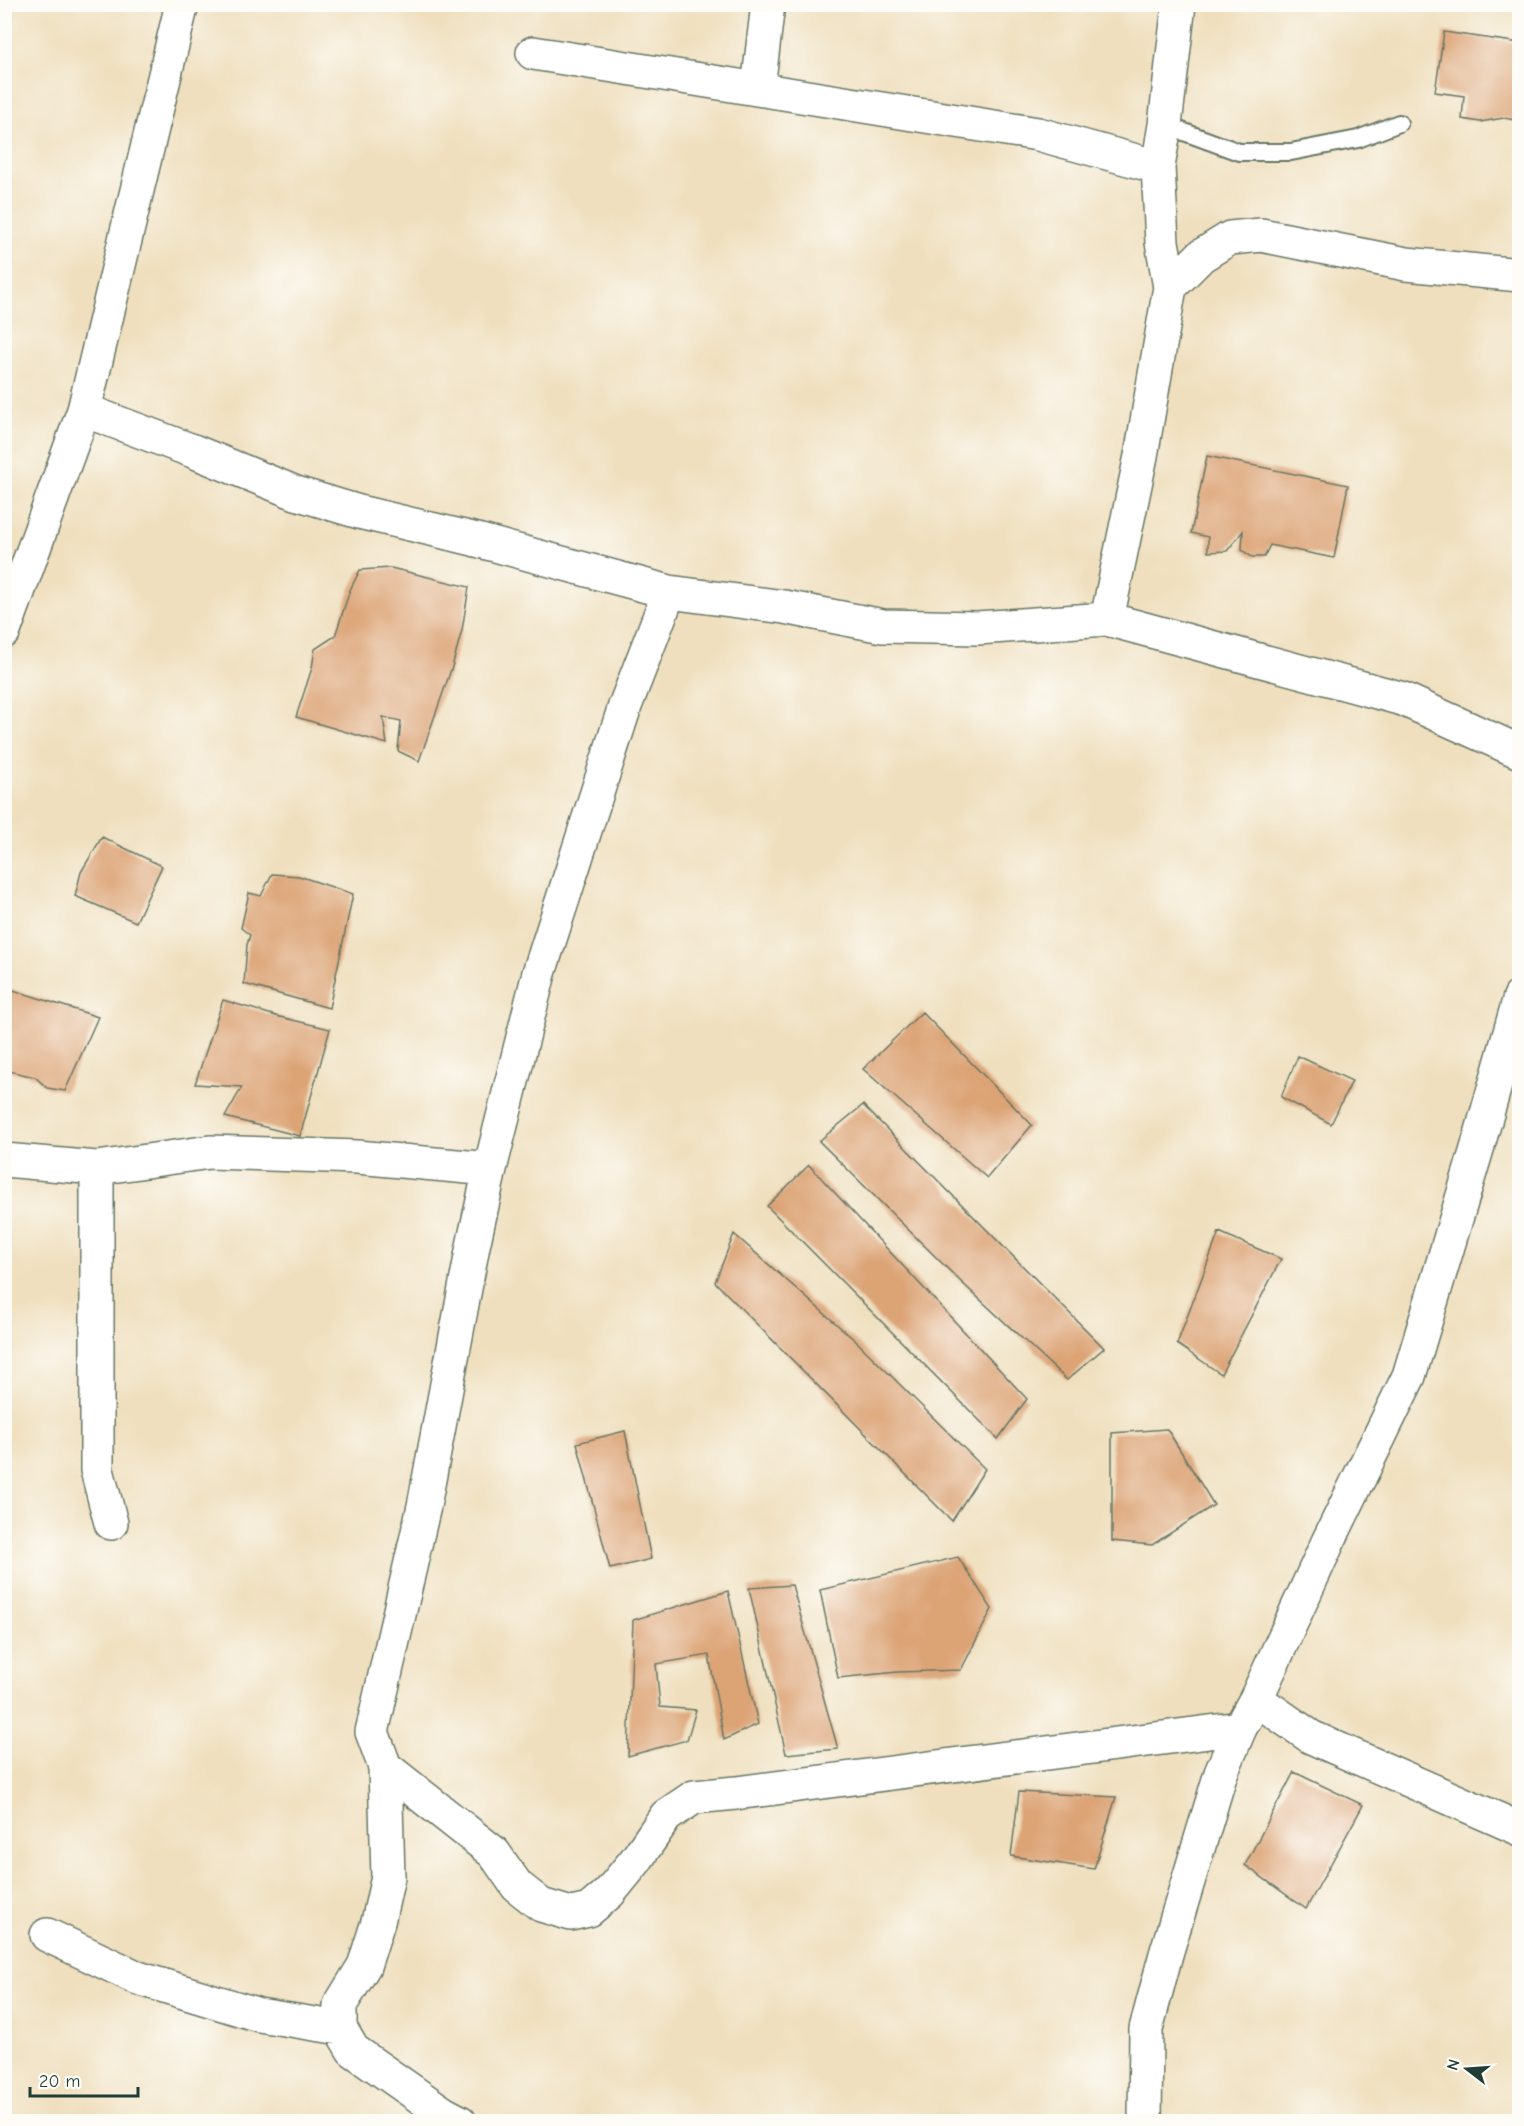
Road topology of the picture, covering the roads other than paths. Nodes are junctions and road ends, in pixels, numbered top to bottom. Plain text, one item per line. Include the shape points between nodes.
1 (182, 4) edge
2 (768, 4) edge
3 (1179, 4) edge
4 (533, 53) dead end
5 (758, 88) junction
6 (1399, 123) dead end
7 (1165, 125) junction
8 (1158, 167) junction
9 (1520, 275) edge
10 (1170, 287) junction
11 (84, 410) junction
12 (669, 592) junction
13 (1107, 619) junction
14 (4, 631) edge
15 (1520, 752) edge
16 (1520, 997) edge
17 (4, 1160) edge
18 (97, 1168) junction
19 (490, 1169) junction
20 (111, 1523) dead end
21 (1256, 1698) junction
22 (1240, 1728) junction
23 (385, 1767) junction
24 (1520, 1829) edge
25 (47, 1935) dead end
26 (340, 2028) junction
27 (447, 2119) edge
28 (1145, 2121) edge

1 - 11 street
2 - 5 street
3 - 7 street
4 - 5 street
5 - 8 street via 1038,134
6 - 7 lane via 1358,139 1291,152 1239,152
7 - 8 street
8 - 10 street via 1162,242
9 - 10 street via 1406,264 1261,235 1230,238 1202,256
10 - 13 street via 1141,456
11 - 12 street via 296,493
11 - 14 street
12 - 13 street via 784,607 883,626 977,628
12 - 19 street via 625,706 539,974
13 - 15 street via 1403,699
16 - 21 street via 1409,1376
17 - 18 street
18 - 19 street via 210,1152 357,1157
18 - 20 street via 97,1470
19 - 23 street via 424,1506 372,1732
21 - 22 street
21 - 24 street via 1311,1737
22 - 23 street via 694,1797 666,1816 609,1893 588,1910 571,1914 540,1905 517,1886 494,1853
22 - 28 street via 1221,1773 1146,2029
23 - 26 street via 388,1877 364,1966 340,2005
25 - 26 street via 138,1978 259,2015
26 - 27 street via 353,2050

